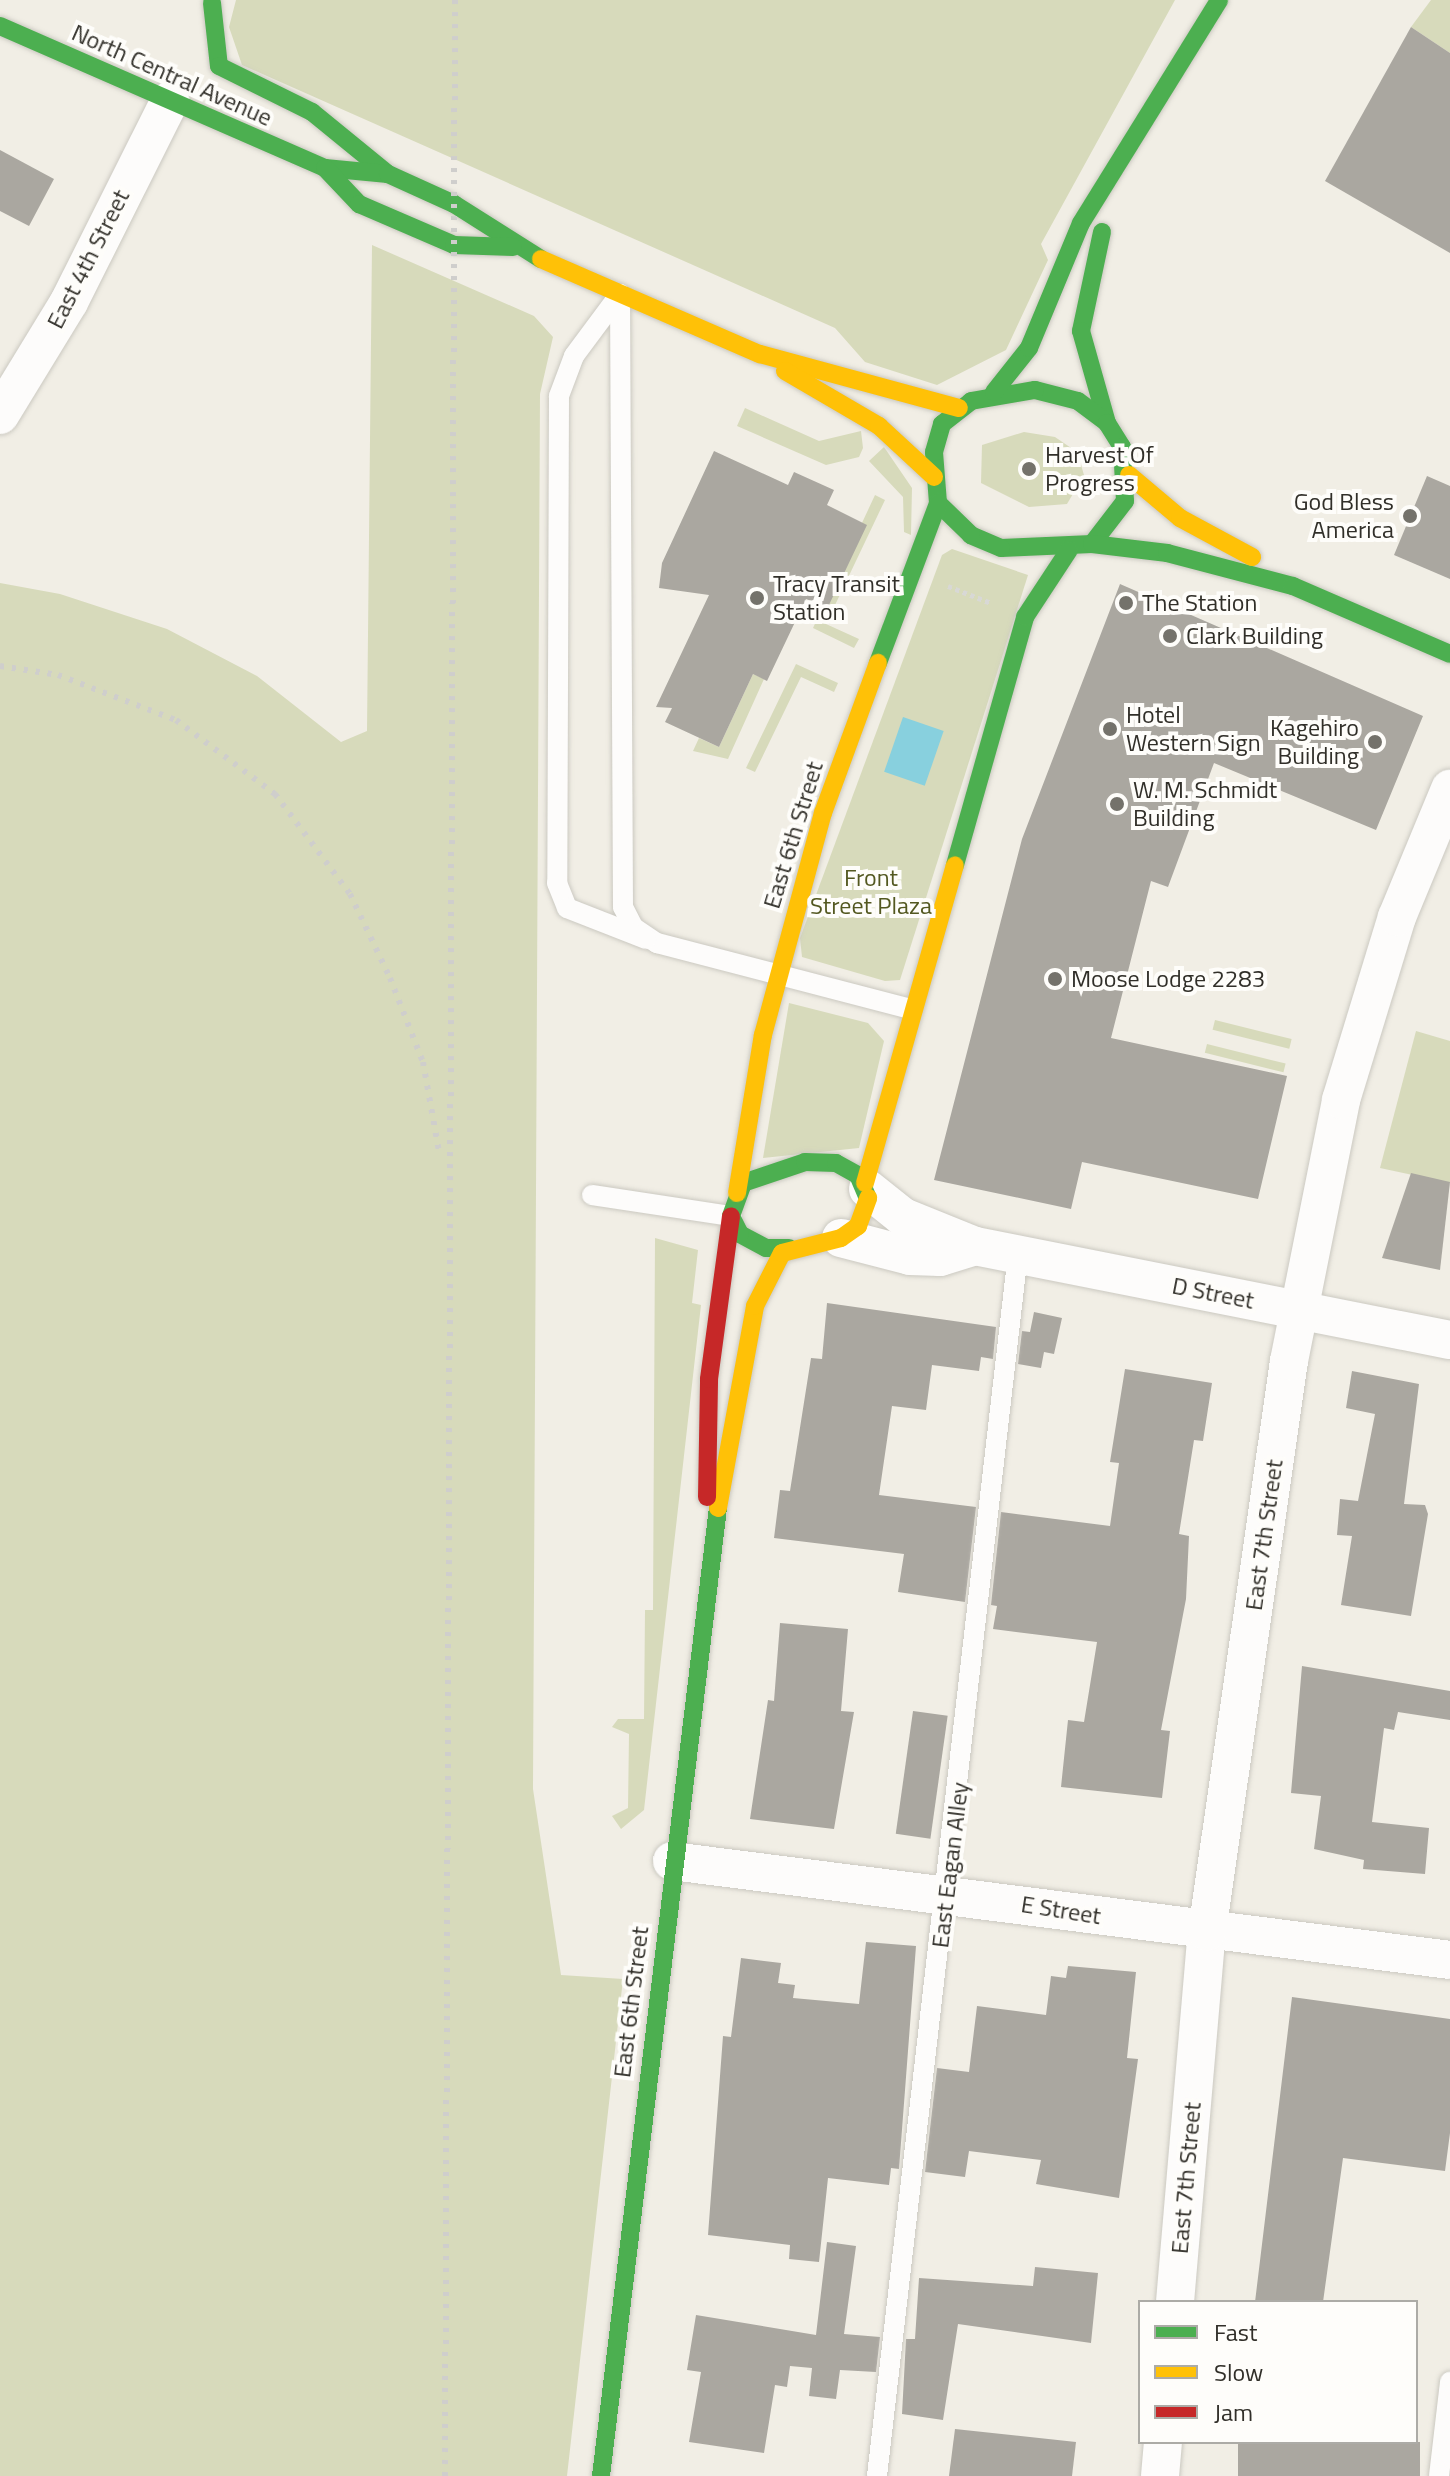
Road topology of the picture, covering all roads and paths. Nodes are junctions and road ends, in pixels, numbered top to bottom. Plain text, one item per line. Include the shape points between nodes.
1 (1219, 0) edge
2 (212, 2) edge
3 (0, 26) edge
4 (194, 45) dead end
5 (175, 88) junction
6 (1128, 155) junction
7 (325, 168) junction
8 (388, 174) junction
9 (513, 247) junction
10 (620, 294) junction
11 (760, 354) junction
12 (994, 392) junction
13 (959, 408) junction
14 (0, 415) edge
15 (1107, 423) junction
16 (1129, 475) junction
17 (934, 477) junction
18 (938, 503) junction
19 (1092, 544) junction
20 (1069, 550) junction
21 (933, 580) dead end
22 (1293, 586) junction
23 (1000, 607) dead end
24 (1450, 654) edge
25 (1450, 789) edge
26 (657, 943) junction
27 (779, 975) junction
28 (911, 1009) junction
29 (866, 1186) junction
30 (737, 1193) junction
31 (592, 1195) dead end
32 (731, 1216) junction
33 (841, 1238) junction
34 (975, 1246) junction
35 (789, 1248) junction
36 (1018, 1254) junction
37 (1300, 1311) junction
38 (1450, 1340) edge
39 (713, 1535) junction
40 (672, 1861) junction
41 (947, 1893) junction
42 (1207, 1932) junction
43 (1450, 1960) edge
44 (1175, 2300) edge
45 (1450, 2382) edge
46 (1163, 2444) edge
47 (601, 2476) edge
48 (877, 2476) edge
49 (1160, 2476) edge
50 (1439, 2476) edge

1 - 6 street
2 - 4 street
2 - 8 street via 219,66 312,112
3 - 5 street, North Central Avenue
5 - 7 street, North Central Avenue
5 - 14 street, East 4th Street via 69,302
6 - 12 street via 1081,223 1029,348
6 - 15 street via 1087,283 1081,331
7 - 8 street, North Central Avenue
7 - 9 street, North Central Avenue via 359,204 454,245
8 - 9 street, North Central Avenue via 454,204
9 - 10 street, North Central Avenue
10 - 11 street, North Central Avenue
10 - 26 lane via 620,881 627,917
10 - 26 lane via 574,356 559,396 558,891 576,914
11 - 13 street, North Central Avenue
11 - 17 street, North Central Avenue via 879,426
12 - 13 street
12 - 15 street via 1059,394
13 - 17 street via 942,424
15 - 16 street
16 - 19 street via 1115,523
16 - 22 street via 1180,518
17 - 18 street
18 - 20 street via 989,544
18 - 27 street, East 6th Street via 827,799
19 - 20 street
19 - 22 street via 1167,553
20 - 28 street via 1025,617
21 - 23 path
22 - 24 street
25 - 37 street, East 7th Street via 1397,917 1341,1100
26 - 27 lane
27 - 28 lane
27 - 30 street, East 6th Street via 739,1145
28 - 29 street
29 - 30 street via 836,1163 805,1162 762,1171
29 - 33 street via 862,1220
29 - 34 street, D Street via 903,1217
30 - 32 street
31 - 32 lane
32 - 35 street via 748,1240
32 - 39 street, East 6th Street via 703,1456
33 - 34 street, D Street via 910,1256 940,1257
33 - 35 street
34 - 36 street, D Street
35 - 39 street, East 6th Street via 760,1289
36 - 37 street, D Street
36 - 41 lane, East Eagan Alley
37 - 38 street, D Street
37 - 42 street, East 7th Street
39 - 40 street, East 6th Street
40 - 41 street, E Street
40 - 47 street, East 6th Street
41 - 42 street, E Street
41 - 48 lane, East Eagan Alley
42 - 43 street, E Street
42 - 44 street, East 7th Street
45 - 50 lane
46 - 49 street

